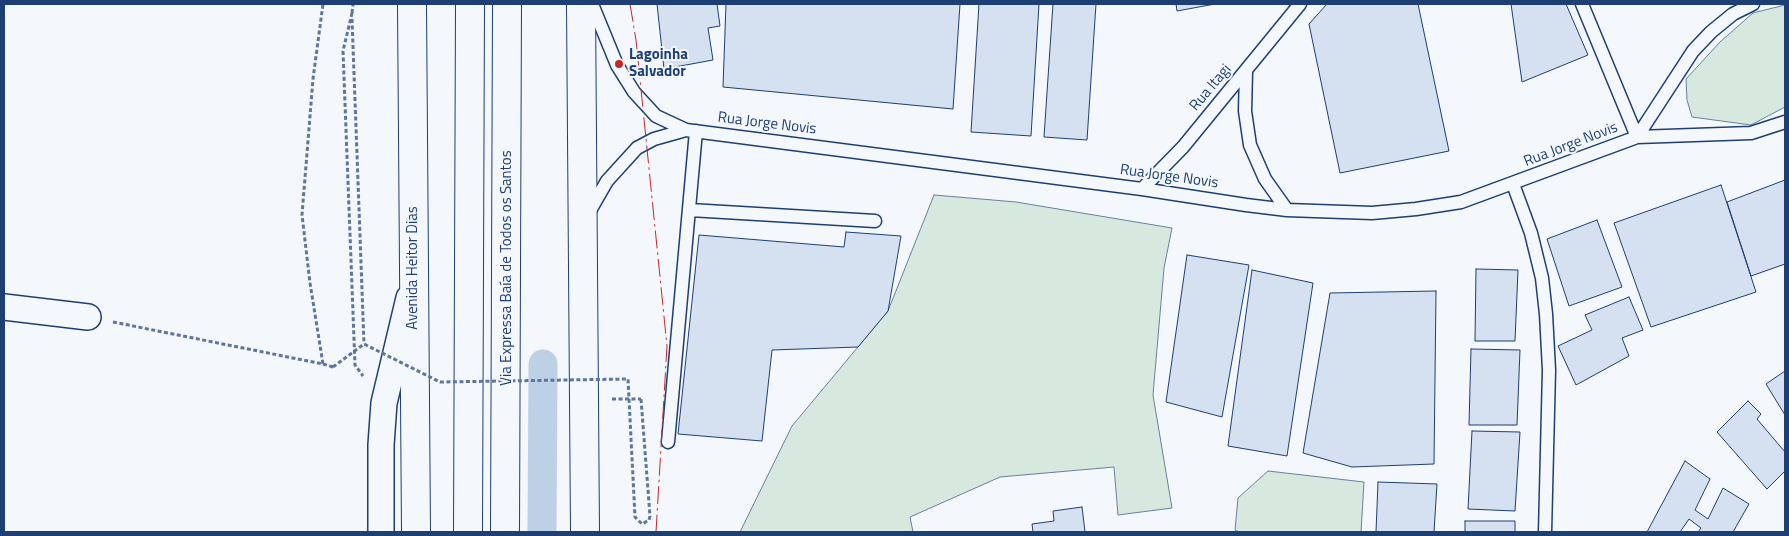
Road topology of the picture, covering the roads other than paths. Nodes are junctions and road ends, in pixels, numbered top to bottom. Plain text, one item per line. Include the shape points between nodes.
1 (412, 4) edge
2 (470, 4) edge
3 (507, 4) edge
4 (581, 4) edge
5 (592, 4) edge
6 (1300, 4) edge
7 (1582, 4) edge
8 (1753, 4) edge
9 (1246, 72) junction
10 (1785, 122) edge
11 (691, 130) junction
12 (1637, 137) junction
13 (1513, 184) junction
14 (1142, 190) junction
15 (690, 210) junction
16 (1287, 210) junction
17 (875, 221) dead end
18 (583, 223) junction
19 (413, 281) junction
20 (4, 307) edge
21 (88, 317) road end
22 (668, 442) dead end
23 (381, 532) edge
24 (416, 532) edge
25 (468, 532) edge
26 (505, 532) edge
27 (585, 532) edge
28 (1545, 532) edge

1 - 19 main road, Avenida Heitor Dias
2 - 25 main road
3 - 26 main road, Via Expressa Baía de Todos os Santos
4 - 18 main road
5 - 11 lane, Rua Jorge Novis via 618,65 634,92 656,116
6 - 9 lane, Rua Itagi
7 - 12 lane
8 - 12 lane via 1718,26 1693,51
9 - 14 lane, Rua Itagi
9 - 16 lane via 1245,111 1250,145 1265,179
10 - 12 lane, Rua Jorge Novis via 1751,133
11 - 14 lane, Rua Jorge Novis
11 - 15 lane
11 - 18 lane, Rua Jorge Novis via 654,139 637,148 607,181
12 - 13 lane, Rua Jorge Novis
13 - 16 lane, Rua Jorge Novis via 1461,202 1416,209 1372,213
13 - 28 lane via 1531,233 1542,278 1546,314 1549,370
14 - 16 lane, Rua Jorge Novis
15 - 17 lane
15 - 22 lane
18 - 27 main road
19 - 23 street via 384,403
19 - 24 main road, Avenida Heitor Dias
20 - 21 street

